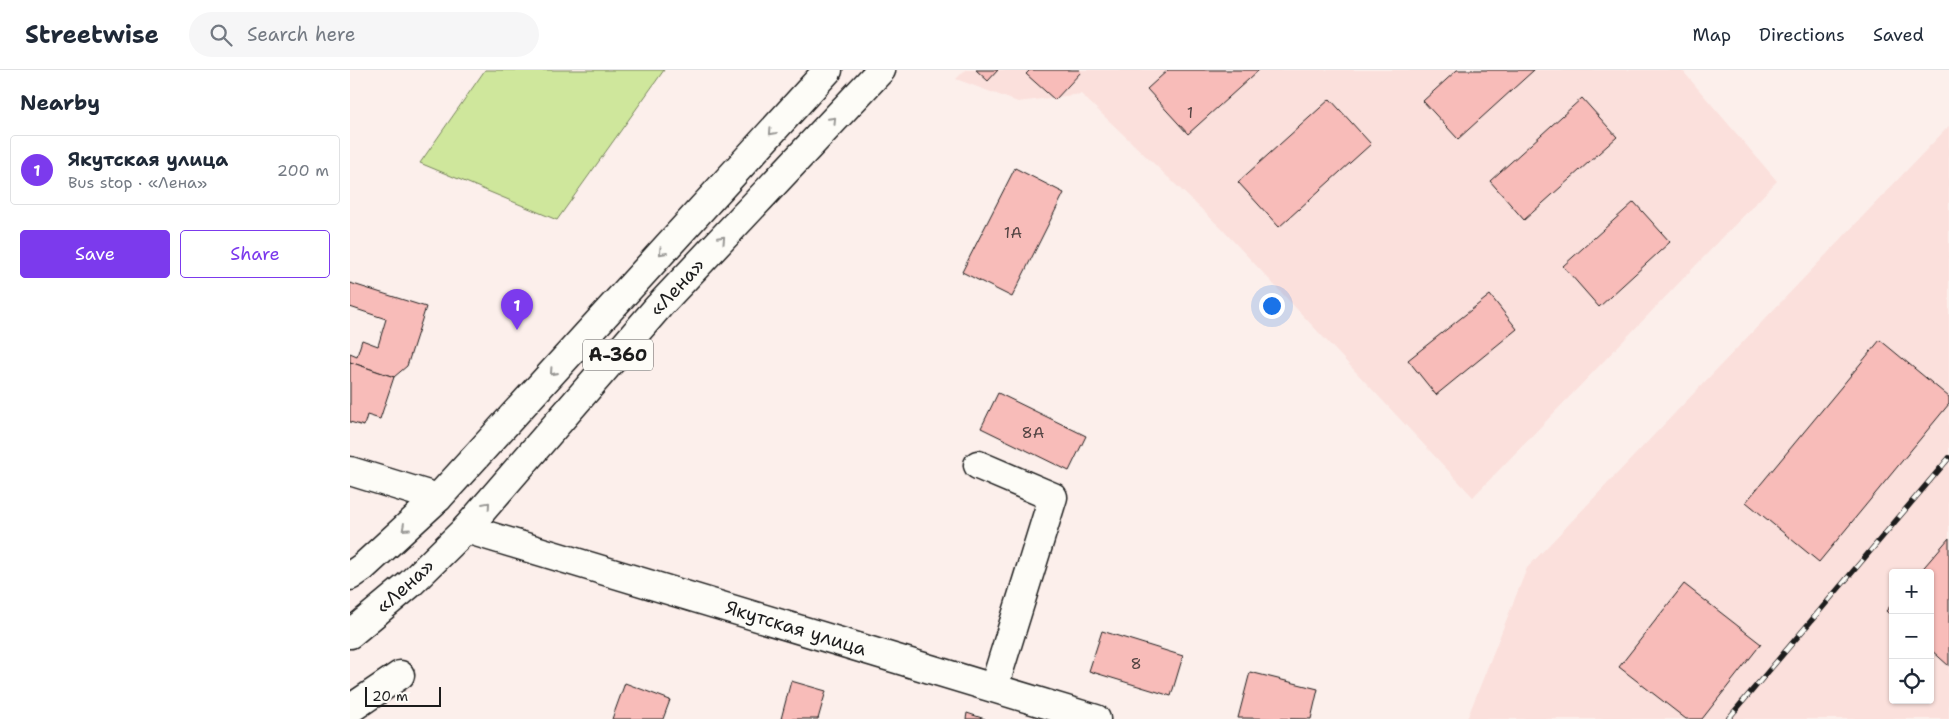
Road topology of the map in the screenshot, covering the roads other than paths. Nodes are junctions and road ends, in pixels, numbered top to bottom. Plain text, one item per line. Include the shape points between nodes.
1 (828, 70) edge
2 (881, 70) edge
3 (978, 465) dead end
4 (350, 471) edge
5 (438, 498) junction
6 (466, 529) junction
7 (350, 576) edge
8 (350, 634) edge
9 (400, 675) dead end
10 (994, 687) junction
11 (350, 709) edge
12 (1096, 719) edge

1 -> 5 main road, «Лена» / А-360
6 -> 2 main road, «Лена» / А-360 via 659,306
3 - 10 main road via 1053,497
4 - 5 main road
5 -> 7 main road, «Лена» / А-360
6 - 8 main road, «Лена» / А-360 via 410,584
6 - 10 main road, Якутская улица
9 - 11 main road
10 - 12 main road, Якутская улица

